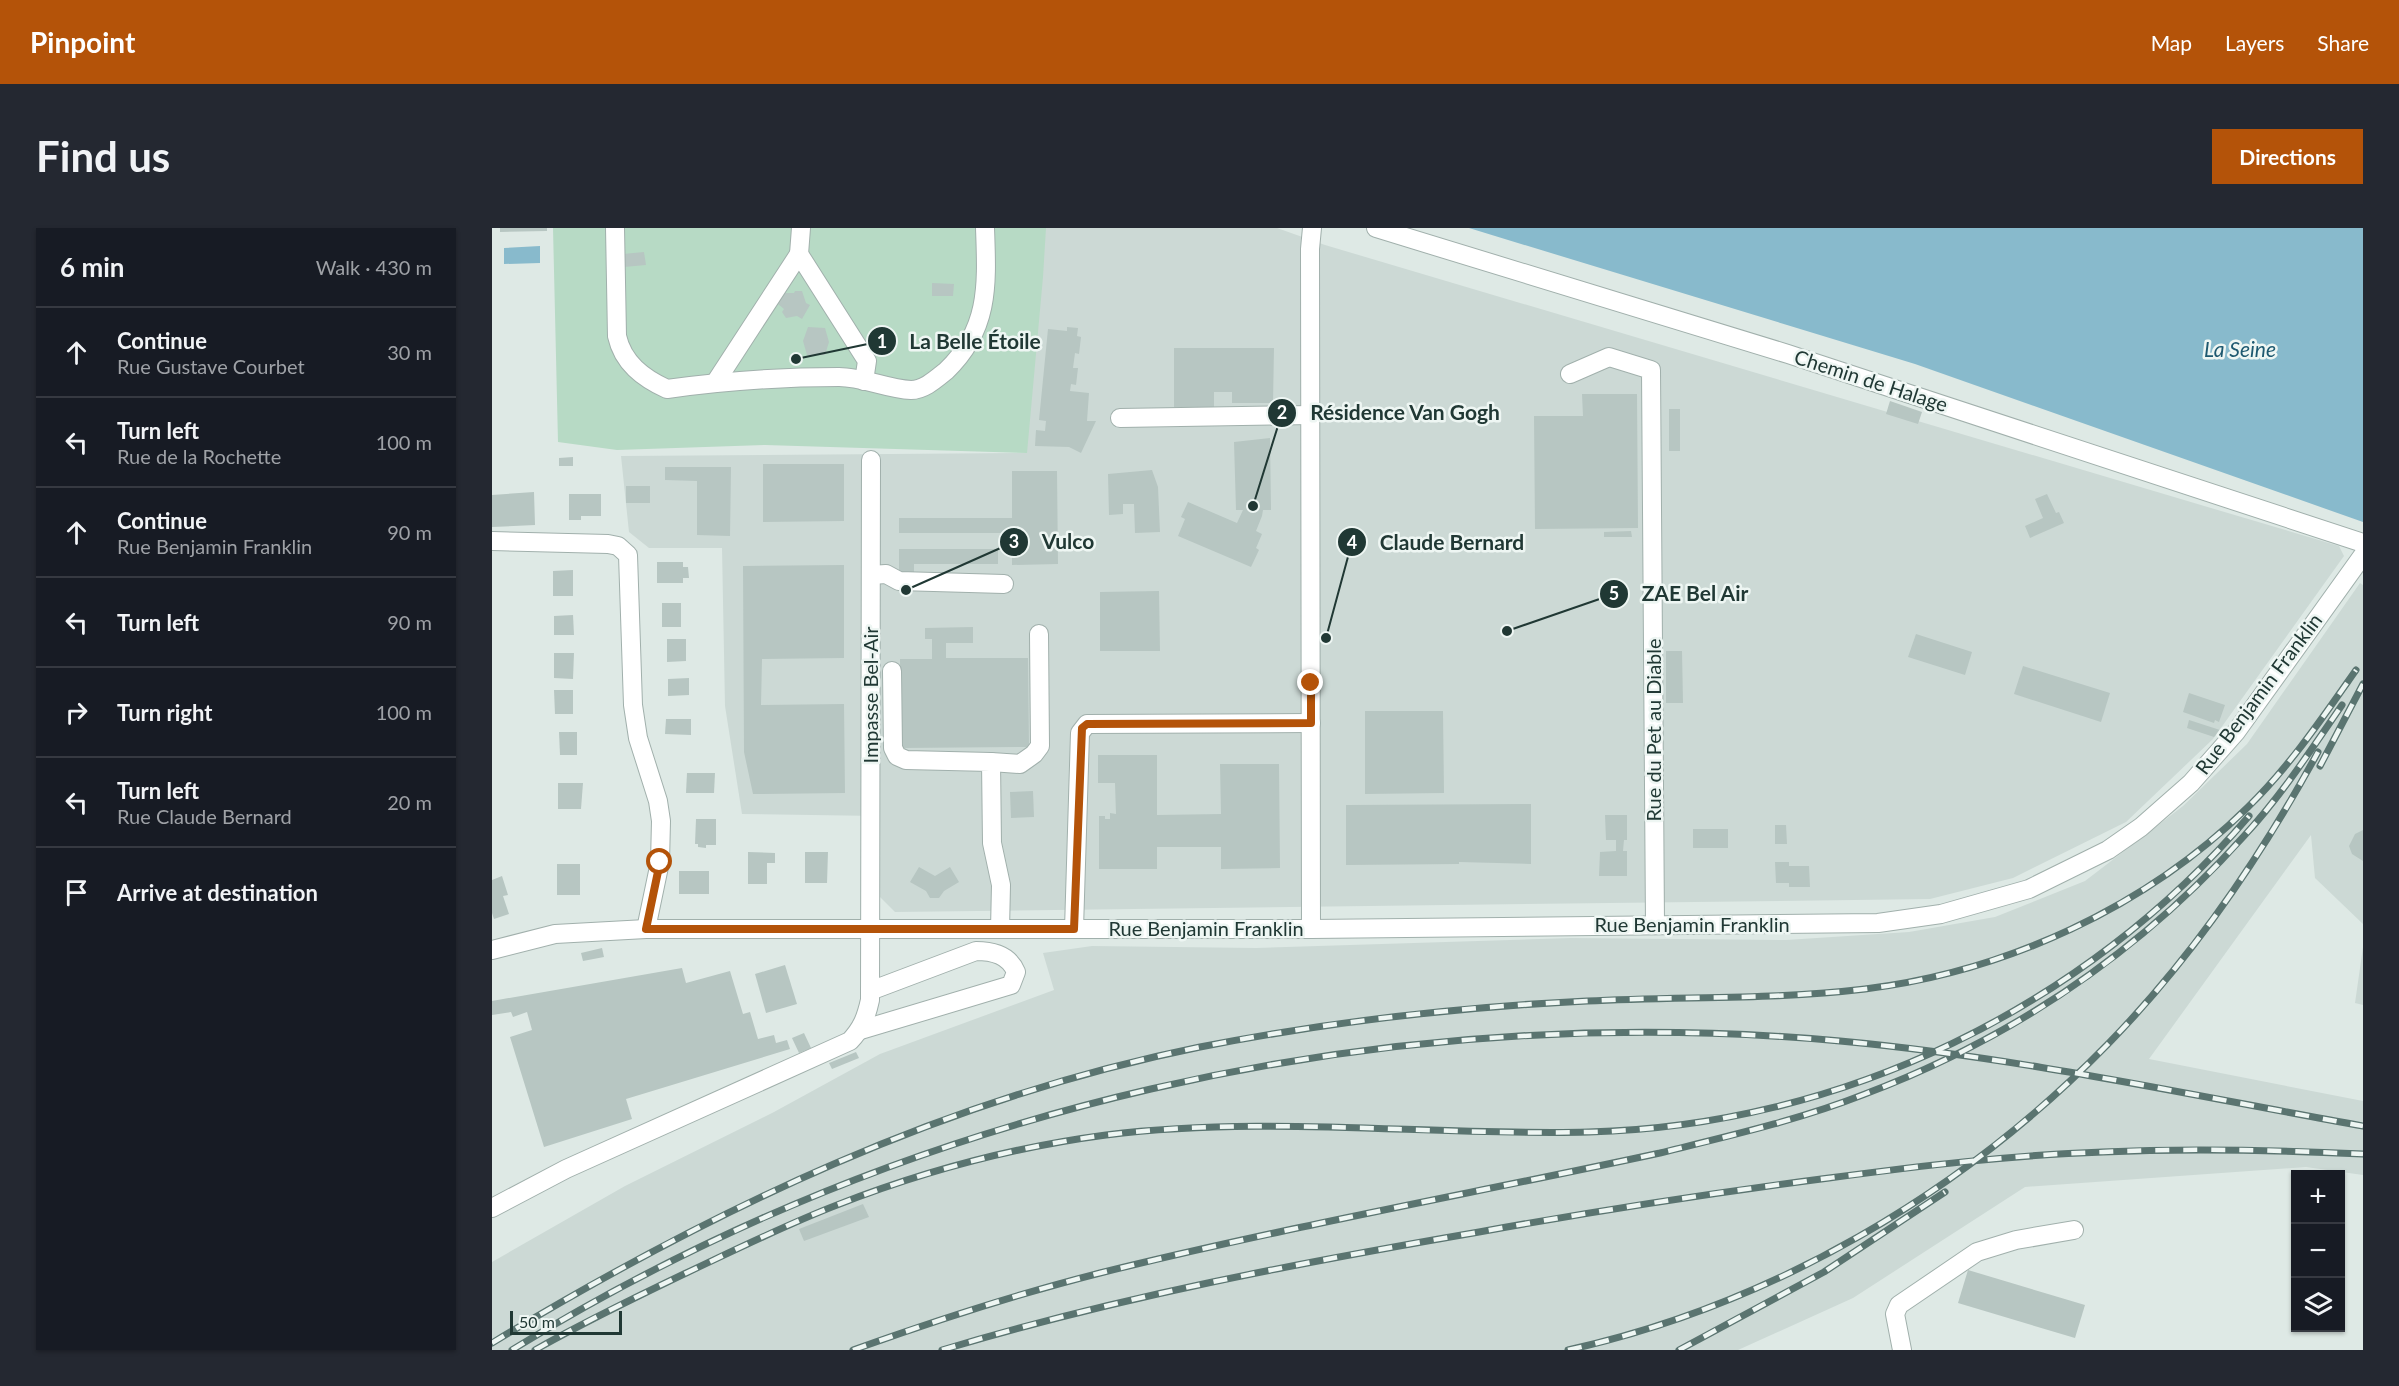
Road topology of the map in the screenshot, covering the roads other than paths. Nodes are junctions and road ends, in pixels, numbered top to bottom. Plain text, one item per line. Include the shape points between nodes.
1 (615, 228) edge
2 (801, 228) edge
3 (985, 228) edge
4 (1312, 228) edge
5 (1376, 228) edge
6 (799, 254) junction
7 (1570, 374) dead end
8 (864, 381) junction
9 (715, 382) junction
10 (1310, 415) junction
11 (1120, 418) dead end
12 (871, 460) dead end
13 (492, 541) edge
14 (2363, 543) edge
15 (2363, 555) edge
16 (871, 575) junction
17 (1004, 584) dead end
18 (1039, 633) dead end
19 (892, 671) dead end
20 (1311, 723) junction
21 (991, 762) junction
22 (1655, 925) junction
23 (646, 929) junction
24 (1000, 929) junction
25 (1074, 929) junction
26 (1311, 929) junction
27 (870, 930) junction
28 (492, 950) edge
29 (870, 991) junction
30 (861, 1030) junction
31 (492, 1208) edge
32 (2074, 1230) dead end
33 (1902, 1350) edge

1 - 9 street via 620,350 635,370 667,389
2 - 6 street
3 - 8 street via 981,317 973,338 957,360 933,382 912,390
4 - 10 street
5 - 14 street, Chemin de Halage via 1777,350
6 - 8 street via 867,362
6 - 9 street
7 - 22 street, Rue du Pet au Diable via 1609,357 1651,370
8 - 9 street via 842,377
10 - 11 street
10 - 20 street
12 - 16 street, Impasse Bel-Air
13 - 23 street via 608,544 618,546 628,555 633,705 661,821 660,862
15 - 22 street, Rue Benjamin Franklin via 2236,732 2191,783 2141,828 2072,869 2029,889 1984,903 1878,923
16 - 17 street via 886,574 898,581
16 - 27 street, Impasse Bel-Air
18 - 21 street via 1040,746 1020,764
19 - 21 street via 893,748 897,756 906,760
20 - 25 street via 1087,724 1080,733
20 - 26 street
21 - 24 street via 992,843 1001,885
22 - 26 street, Rue Benjamin Franklin
23 - 27 street, Rue Benjamin Franklin
23 - 28 street, Rue Benjamin Franklin via 555,934
24 - 25 street, Rue Benjamin Franklin
24 - 27 street, Rue Benjamin Franklin
25 - 26 street, Rue Benjamin Franklin
27 - 29 street, Impasse Bel-Air
29 - 30 street, Impasse Bel-Air
29 - 30 street via 976,951 1005,958 1016,972 1011,985
30 - 31 street via 850,1041 566,1169
32 - 33 street via 2016,1240 1977,1252 1899,1305 1895,1314

